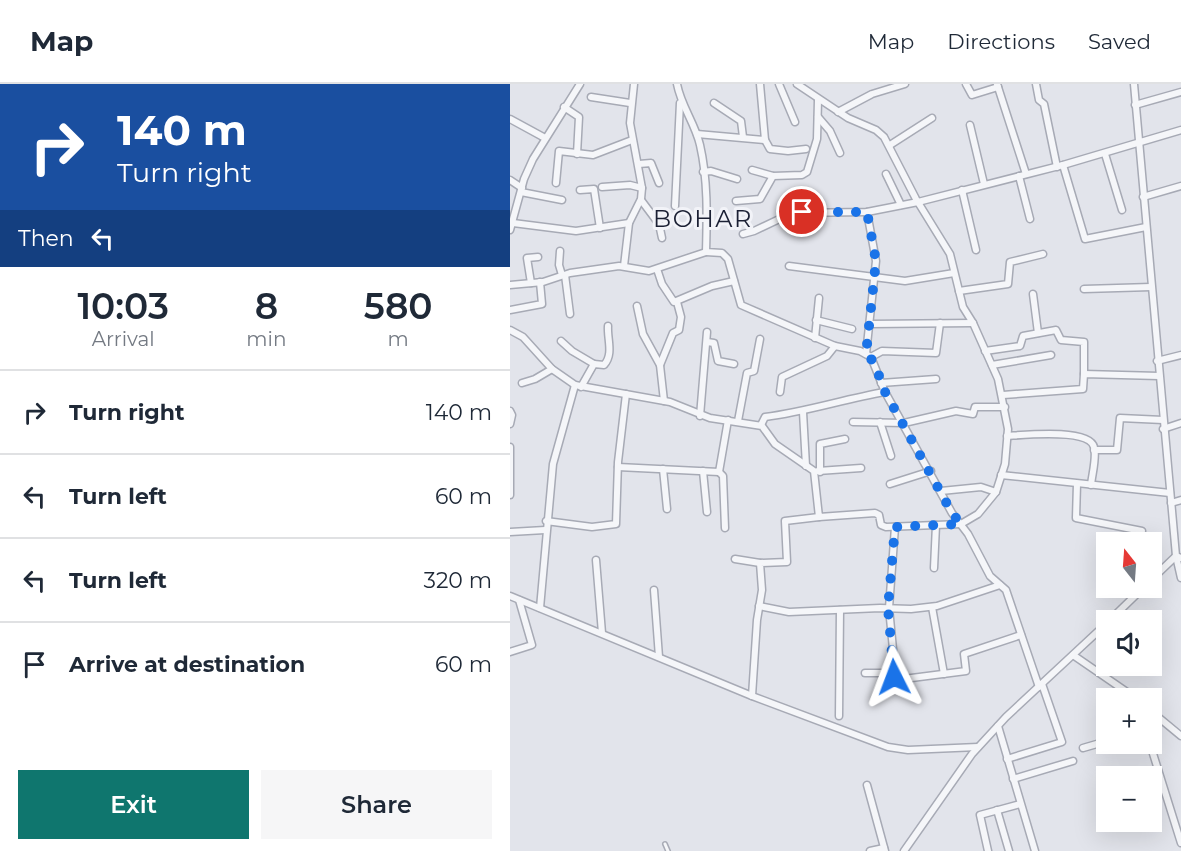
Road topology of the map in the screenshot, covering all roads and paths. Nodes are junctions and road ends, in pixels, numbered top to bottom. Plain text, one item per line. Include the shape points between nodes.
1 (580, 84) edge
2 (634, 84) edge
3 (677, 84) edge
4 (760, 84) edge
5 (779, 84) edge
6 (797, 84) edge
7 (905, 84) edge
8 (966, 84) edge
9 (1036, 84) edge
10 (1134, 84) edge
11 (998, 86) edge
12 (1181, 92) edge
13 (591, 97) dead end
14 (680, 99) junction
15 (819, 100) junction
16 (630, 103) junction
17 (714, 103) dead end
18 (1135, 105) junction
19 (564, 107) junction
20 (838, 112) junction
21 (818, 117) junction
22 (510, 118) edge
23 (932, 118) dead end
24 (795, 122) dead end
25 (970, 125) dead end
26 (1181, 130) edge
27 (697, 134) junction
28 (545, 138) junction
29 (743, 138) junction
30 (632, 140) junction
31 (765, 140) junction
32 (1138, 144) junction
33 (890, 145) junction
34 (806, 149) dead end
35 (840, 153) dead end
36 (577, 154) junction
37 (1104, 154) junction
38 (639, 164) junction
39 (1060, 166) junction
40 (752, 170) dead end
41 (703, 172) junction
42 (886, 174) dead end
43 (1026, 174) junction
44 (773, 176) junction
45 (1019, 176) junction
46 (737, 179) dead end
47 (510, 180) edge
48 (556, 183) dead end
49 (659, 183) dead end
50 (984, 184) junction
51 (1181, 186) edge
52 (602, 187) dead end
53 (642, 188) junction
54 (580, 189) dead end
55 (521, 190) junction
56 (962, 190) junction
57 (1143, 196) junction
58 (562, 200) dead end
59 (641, 200) junction
60 (736, 201) dead end
61 (918, 202) junction
62 (901, 205) junction
63 (675, 206) dead end
64 (513, 209) edge
65 (1122, 210) dead end
66 (867, 212) junction
67 (1030, 219) dead end
68 (513, 223) junction
69 (629, 224) junction
70 (1146, 227) junction
71 (600, 228) junction
72 (510, 230) edge
73 (742, 234) dead end
74 (662, 238) dead end
75 (976, 250) dead end
76 (560, 251) dead end
77 (706, 252) junction
78 (1043, 254) dead end
79 (538, 257) dead end
80 (624, 266) junction
81 (789, 266) dead end
82 (657, 269) junction
83 (954, 273) junction
84 (564, 275) junction
85 (874, 277) junction
86 (734, 281) junction
87 (540, 282) junction
88 (531, 283) junction
89 (510, 285) edge
90 (1151, 287) junction
91 (1084, 289) dead end
92 (959, 291) junction
93 (1033, 294) dead end
94 (819, 298) dead end
95 (677, 302) junction
96 (637, 306) dead end
97 (510, 310) edge
98 (570, 315) dead end
99 (816, 320) junction
100 (940, 323) junction
101 (973, 323) junction
102 (870, 324) junction
103 (608, 326) dead end
104 (852, 329) dead end
105 (510, 330) edge
106 (707, 332) dead end
107 (1038, 333) junction
108 (815, 338) junction
109 (760, 339) dead end
110 (561, 341) dead end
111 (707, 342) junction
112 (835, 346) junction
113 (985, 351) junction
114 (869, 355) junction
115 (1051, 355) dead end
116 (1181, 355) edge
117 (1157, 362) junction
118 (594, 364) junction
119 (734, 364) dead end
120 (660, 365) junction
121 (992, 365) junction
122 (552, 369) junction
123 (1084, 374) junction
124 (1159, 376) junction
125 (936, 379) dead end
126 (522, 383) dead end
127 (881, 383) junction
128 (578, 386) junction
129 (780, 392) dead end
130 (885, 392) junction
131 (626, 394) junction
132 (1003, 395) junction
133 (664, 401) junction
134 (1005, 408) junction
135 (510, 411) edge
136 (803, 412) junction
137 (700, 416) junction
138 (728, 420) junction
139 (1162, 420) junction
140 (738, 422) junction
141 (853, 422) dead end
142 (880, 422) junction
143 (904, 423) junction
144 (1181, 423) edge
145 (510, 424) edge
146 (761, 425) junction
147 (1163, 429) junction
148 (1007, 436) junction
149 (845, 439) dead end
150 (510, 447) edge
151 (1094, 450) junction
152 (891, 456) dead end
153 (806, 466) junction
154 (618, 467) junction
155 (861, 468) dead end
156 (663, 469) junction
157 (703, 471) junction
158 (817, 471) junction
159 (931, 471) junction
160 (719, 472) junction
161 (1001, 475) junction
162 (1077, 483) junction
163 (890, 484) dead end
164 (1091, 485) junction
165 (941, 491) junction
166 (996, 492) junction
167 (1170, 493) junction
168 (510, 495) edge
169 (1181, 500) edge
170 (1171, 503) junction
171 (667, 509) dead end
172 (707, 512) dead end
173 (819, 517) junction
174 (546, 521) junction
175 (961, 524) junction
176 (936, 525) junction
177 (895, 527) junction
178 (725, 528) dead end
179 (545, 530) junction
180 (1142, 531) dead end
181 (510, 532) edge
182 (1178, 555) edge
183 (735, 559) dead end
184 (596, 560) dead end
185 (760, 563) junction
186 (933, 568) dead end
187 (1162, 570) edge
188 (1181, 578) edge
189 (1000, 585) junction
190 (654, 590) dead end
191 (510, 596) edge
192 (1133, 598) edge
193 (519, 600) junction
194 (759, 606) junction
195 (932, 607) junction
196 (540, 608) junction
197 (888, 608) junction
198 (840, 610) junction
199 (1120, 610) edge
200 (602, 633) junction
201 (1096, 633) edge
202 (1021, 635) junction
203 (510, 652) edge
204 (1073, 655) junction
205 (659, 657) junction
206 (865, 673) dead end
207 (894, 673) junction
208 (944, 674) junction
209 (1040, 686) junction
210 (1121, 688) edge
211 (752, 696) junction
212 (839, 716) dead end
213 (1162, 720) edge
214 (998, 726) junction
215 (1181, 736) edge
216 (1096, 744) edge
217 (978, 747) junction
218 (1083, 748) dead end
219 (1153, 754) edge
220 (1007, 759) junction
221 (1073, 760) dead end
222 (1013, 779) junction
223 (867, 785) dead end
224 (1020, 804) junction
225 (998, 810) junction
226 (1181, 843) edge
227 (665, 844) dead end
228 (884, 849) edge
229 (668, 851) edge
230 (870, 851) edge
231 (904, 851) edge
232 (988, 851) edge
233 (1009, 851) edge
234 (1035, 851) edge

1 - 19 street
2 - 16 street
3 - 14 street
4 - 31 street
5 - 24 street
6 - 15 street
7 - 20 street via 872,94
8 - 11 street via 972,95
9 - 39 street
10 - 18 street
11 - 43 street
12 - 18 street
13 - 16 street
14 - 27 street
14 - 63 street
15 - 20 street
15 - 21 street
16 - 30 street
17 - 29 street via 742,123
18 - 32 street
19 - 28 street
19 - 36 street via 579,117
20 - 33 street via 876,130
21 - 35 street
21 - 44 street via 814,155 807,172
22 - 28 street
23 - 33 street
25 - 50 street
26 - 32 street
27 - 29 street
27 - 41 street
28 - 55 street
29 - 31 street
30 - 36 street via 593,155
30 - 38 street
31 - 34 street via 770,149
32 - 37 street
32 - 57 street
33 - 61 street
36 - 48 street via 558,152
37 - 39 street
37 - 65 street
38 - 49 street via 651,163
38 - 53 street
39 - 43 street
39 - 70 street via 1085,239
40 - 44 street
41 - 46 street
41 - 77 street via 708,198
42 - 62 street
43 - 45 street
44 - 60 street via 760,199
45 - 50 street
45 - 67 street
47 - 55 street
50 - 56 street
51 - 57 street
52 - 53 street via 630,184
53 - 59 street
54 - 71 street via 594,189
55 - 58 street
55 - 64 street
56 - 61 street
56 - 75 street
57 - 70 street
59 - 69 street
59 - 74 street via 659,224
61 - 62 street
61 - 83 street via 944,242
62 - 66 street
64 - 68 street
66 - 73 street via 792,213
66 - 85 street via 875,252
68 - 71 street via 576,231
68 - 72 street
69 - 71 street
69 - 80 street
70 - 90 street
76 - 84 street via 559,265
77 - 82 street
77 - 86 street via 726,255
78 - 92 street via 1010,261 1008,284
79 - 88 street via 527,258
80 - 82 street
80 - 84 street
81 - 85 street
82 - 95 street via 664,289
83 - 85 street via 908,281
83 - 92 street
84 - 87 street
84 - 98 street
85 - 102 street
86 - 95 street
86 - 108 street via 741,305
87 - 88 street
87 - 97 street via 542,303
88 - 89 street
90 - 91 street
90 - 117 street
92 - 101 street
93 - 107 street
94 - 99 street
95 - 120 street via 680,330 673,333
96 - 120 street via 643,334
99 - 104 street
99 - 108 street
100 - 101 street
100 - 102 street
100 - 114 street via 936,353 882,351
101 - 113 street
102 - 114 street
103 - 118 street via 611,343 607,362
105 - 122 street via 530,343
106 - 111 street
107 - 113 street via 1023,336 1020,346
107 - 123 street via 1056,330 1060,340 1083,341
108 - 112 street
109 - 140 street via 754,368 747,373
110 - 118 street
111 - 119 street via 714,343 719,362
111 - 137 street
112 - 114 street
112 - 129 street via 827,356 782,377
113 - 121 street
114 - 127 street
115 - 121 street
116 - 117 street
117 - 124 street
118 - 128 street
120 - 133 street
121 - 132 street
122 - 126 street
122 - 128 street
123 - 124 street
123 - 132 street via 1083,389
124 - 139 street
125 - 127 street
127 - 130 street
128 - 131 street
128 - 174 street via 553,464
130 - 136 street
130 - 143 street
131 - 133 street
131 - 154 street
132 - 134 street
133 - 137 street
134 - 143 street via 975,407 973,414 956,411
134 - 148 street
135 - 145 street
136 - 146 street via 765,417
136 - 153 street
137 - 138 street
138 - 140 street
138 - 160 street
139 - 147 street
139 - 151 street via 1120,418 1117,450
140 - 146 street
141 - 142 street
142 - 143 street
142 - 152 street
143 - 159 street
144 - 147 street
146 - 153 street via 775,444
147 - 167 street
148 - 151 street via 1078,435 1093,444
148 - 161 street
149 - 158 street via 820,444
150 - 168 street
151 - 164 street
153 - 158 street
154 - 156 street
154 - 174 street via 615,526
155 - 158 street
156 - 157 street
156 - 171 street
157 - 160 street
157 - 172 street
158 - 173 street
159 - 163 street
159 - 165 street
160 - 178 street via 723,476
161 - 162 street
161 - 166 street
162 - 164 street
162 - 180 street via 1076,518
164 - 167 street
165 - 166 street via 981,487
165 - 175 street
166 - 175 street via 978,514
167 - 170 street
169 - 170 street
170 - 182 street
173 - 177 street via 875,513 883,527
173 - 185 street via 785,521 787,562
174 - 179 street
175 - 176 street
175 - 189 street via 981,562
176 - 177 street
176 - 186 street
177 - 197 street
179 - 181 street
179 - 196 street
182 - 187 street
182 - 188 street
183 - 185 street
184 - 200 street
185 - 194 street
189 - 195 street
189 - 202 street via 1006,590
190 - 205 street
191 - 193 street
192 - 199 street
193 - 196 street
193 - 203 street via 532,645
194 - 198 street via 789,612
194 - 211 street
195 - 197 street
195 - 208 street
196 - 200 street
197 - 198 street
197 - 207 street
198 - 212 street
200 - 205 street
201 - 204 street
202 - 208 street via 965,653 967,670
202 - 209 street
204 - 209 street
204 - 210 street
205 - 211 street
206 - 207 street
207 - 208 street via 898,680
209 - 214 street
209 - 220 street via 1062,742
211 - 217 street via 888,747
213 - 215 street
214 - 217 street
214 - 220 street
216 - 218 street
217 - 231 street
219 - 226 street
220 - 222 street
221 - 222 street
222 - 224 street
223 - 228 street
224 - 225 street
224 - 234 street
225 - 232 street via 979,817
225 - 233 street
227 - 229 lane
228 - 230 street

